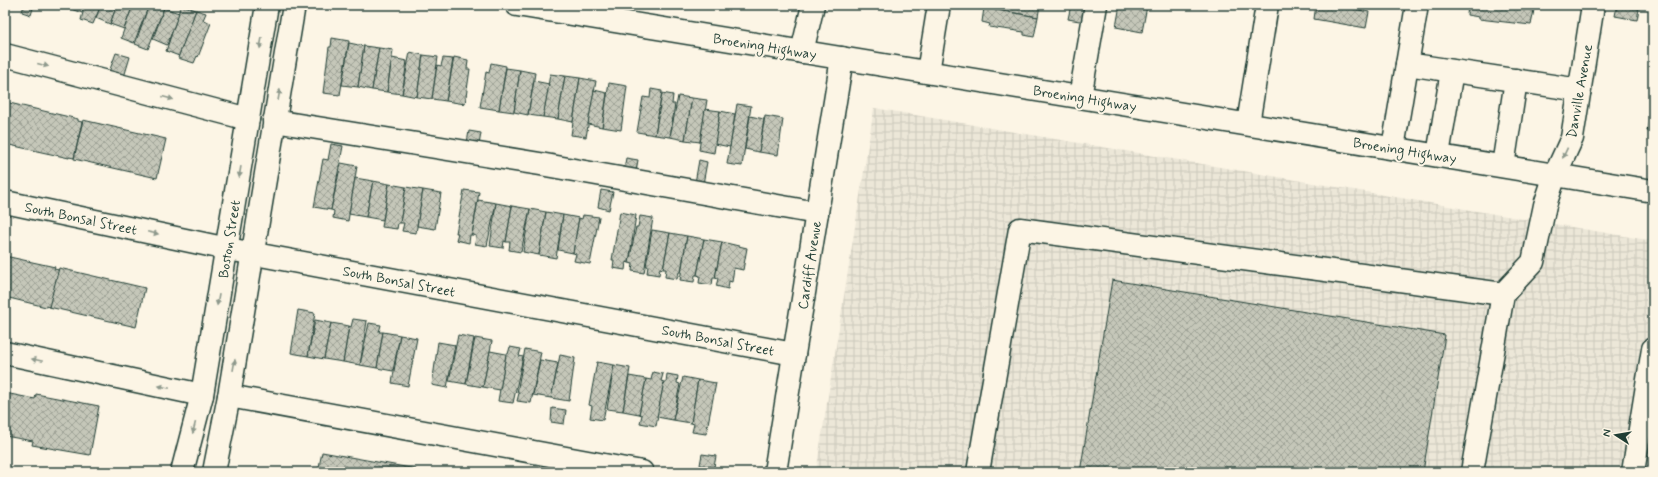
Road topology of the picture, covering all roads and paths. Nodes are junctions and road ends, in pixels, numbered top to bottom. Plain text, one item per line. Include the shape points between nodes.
1 (267, 5) edge
2 (294, 5) edge
3 (517, 5) edge
4 (813, 5) edge
5 (939, 5) edge
6 (1096, 5) edge
7 (1267, 5) edge
8 (1417, 5) edge
9 (1593, 5) edge
10 (802, 52) junction
11 (5, 55) edge
12 (842, 58) junction
13 (1407, 64) junction
14 (1452, 70) junction
15 (928, 72) junction
16 (1516, 80) junction
17 (1580, 90) junction
18 (1080, 97) junction
19 (248, 119) junction
20 (274, 121) junction
21 (1248, 124) junction
22 (1393, 148) junction
23 (1438, 155) junction
24 (1503, 166) junction
25 (1555, 175) junction
26 (1653, 191) edge
27 (5, 202) edge
28 (817, 213) junction
29 (228, 249) junction
30 (253, 253) junction
31 (1503, 294) junction
32 (1653, 349) edge
33 (5, 353) edge
34 (794, 354) junction
35 (202, 395) junction
36 (229, 396) junction
37 (182, 472) edge
38 (214, 472) edge
39 (642, 472) edge
40 (775, 472) edge
41 (978, 472) edge
42 (1472, 472) edge
43 (1633, 472) edge

1 -> 19 street, Boston Street
20 -> 2 street, Boston Street
3 - 10 street, Broening Highway
4 - 10 street
5 - 15 street
6 - 18 street
7 - 21 street
8 - 13 street
9 - 17 street, Danville Avenue
10 - 12 street, Broening Highway
11 -> 19 street
12 - 15 street, Broening Highway
12 - 28 street, Cardiff Avenue
13 - 14 street
13 - 22 street
14 - 16 street
14 - 23 street
15 - 18 street, Broening Highway
16 - 17 street
16 - 24 street
17 -> 25 street, Danville Avenue via 1572,138
18 - 21 street, Broening Highway
19 -> 29 street, Boston Street
20 - 28 street via 540,164
20 - 30 street, Boston Street
21 - 22 street, Broening Highway
22 - 23 street, Broening Highway
23 - 24 street, Broening Highway
24 - 25 street, Broening Highway
25 - 26 street, Broening Highway
25 - 31 street, Danville Avenue via 1545,204 1533,262
27 -> 29 street, South Bonsal Street
28 - 34 street, Cardiff Avenue
29 - 30 street, South Bonsal Street
29 -> 35 street, Boston Street
30 - 34 street, South Bonsal Street
36 -> 30 street, Boston Street
31 - 41 street via 1020,229
31 - 42 street
32 - 43 street
35 -> 33 street
34 - 40 street, Cardiff Avenue
35 -> 37 street, Boston Street
36 - 38 street, Boston Street
36 - 39 street

